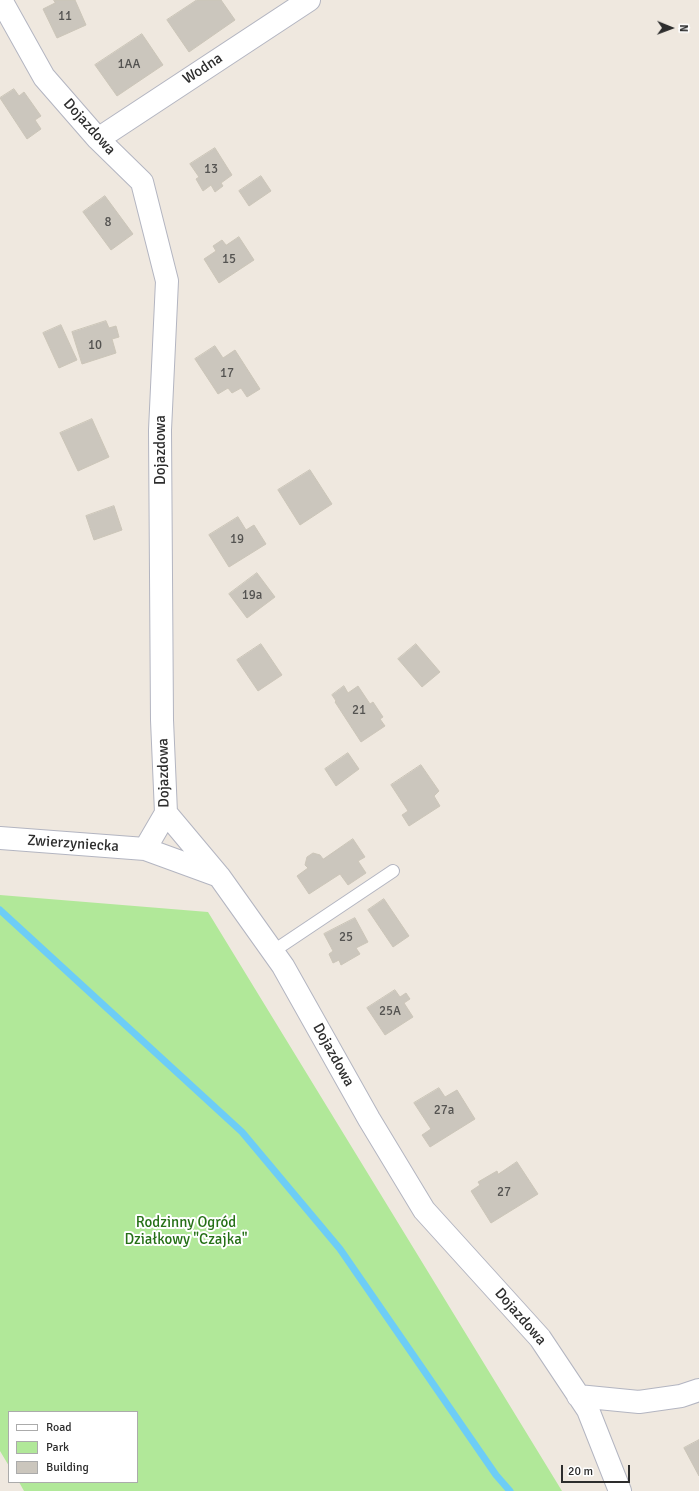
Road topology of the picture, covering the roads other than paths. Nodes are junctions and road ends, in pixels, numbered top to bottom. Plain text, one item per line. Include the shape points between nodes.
1 (1, 0) edge
2 (309, 0) edge
3 (98, 139) junction
4 (166, 813) junction
5 (0, 838) edge
6 (145, 849) junction
7 (392, 871) dead end
8 (219, 876) junction
9 (272, 952) junction
10 (699, 1390) edge
11 (578, 1396) junction
12 (620, 1491) edge

1 - 3 street, Dojazdowa via 44,77
2 - 3 street, Wodna
3 - 4 street, Dojazdowa via 142,182 167,281 160,430 162,720
4 - 6 street, Dojazdowa
4 - 8 street, Dojazdowa
5 - 6 street, Zwierzyniecka
6 - 8 street
7 - 9 lane
8 - 9 street, Dojazdowa
9 - 11 street, Dojazdowa via 283,966 369,1119 424,1210 540,1338
10 - 11 street via 681,1396 639,1402
11 - 12 street, Dojazdowa via 588,1410

